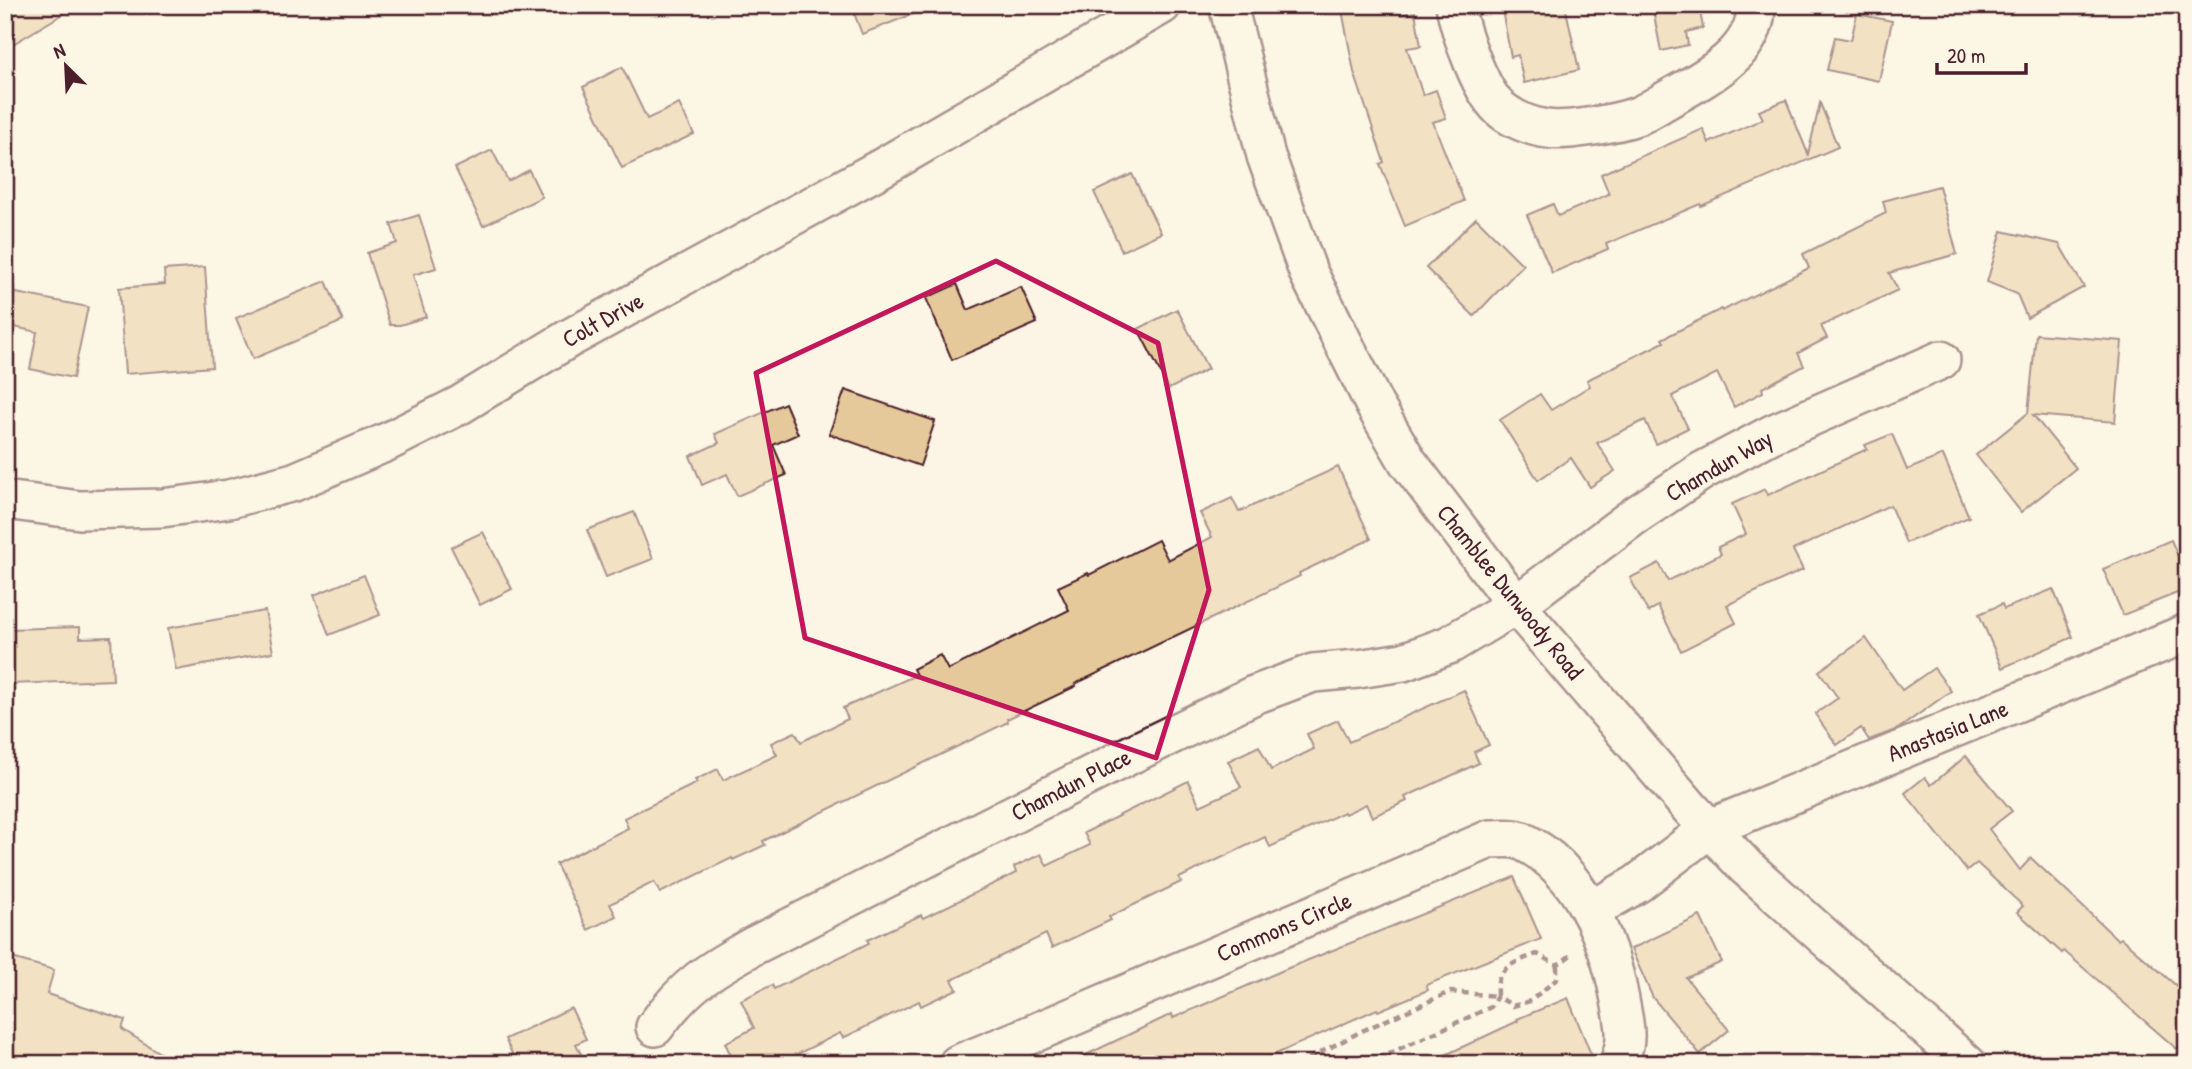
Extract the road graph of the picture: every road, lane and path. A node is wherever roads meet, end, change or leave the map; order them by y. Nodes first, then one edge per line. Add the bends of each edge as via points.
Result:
1 (1162, 5) edge
2 (1228, 5) edge
3 (1455, 5) edge
4 (1758, 29) edge
5 (1941, 360) dead end
6 (5, 500) edge
7 (1516, 605) junction
8 (2187, 633) edge
9 (1710, 828) junction
10 (1590, 911) junction
11 (1571, 955) dead end
12 (1557, 965) junction
13 (1497, 996) junction
14 (655, 1027) dead end
15 (958, 1064) edge
16 (1298, 1064) edge
17 (1366, 1064) edge
18 (1619, 1064) edge
19 (1967, 1064) edge

1 - 6 street, Colt Drive via 883,167 568,339 460,405 294,482 229,499 162,508 80,510
2 - 7 street, Chamblee Dunwoody Road via 1266,156 1308,272 1408,463
3 - 4 street via 1469,57 1500,110 1521,133 1637,116 1704,79 1733,57
5 - 7 street, Chamdun Way via 1772,434 1702,471
7 - 9 street, Chamblee Dunwoody Road
7 - 14 street, Chamdun Place via 1449,645 1403,662 1313,673 1254,695 1142,749 709,970 679,996
8 - 9 street, Anastasia Lane
9 - 10 street via 1637,884
9 - 19 street, Chamblee Dunwoody Road via 1746,867
10 - 15 street, Commons Circle via 1557,867 1538,851 1520,840 1490,839
10 - 18 street, Commons Circle via 1607,946 1620,1000 1625,1037
11 - 12 path
12 - 13 path via 1557,979 1530,1001 1513,1006
12 - 13 path via 1537,954 1508,965 1496,982
13 - 16 path via 1450,992
13 - 17 path via 1492,1007

